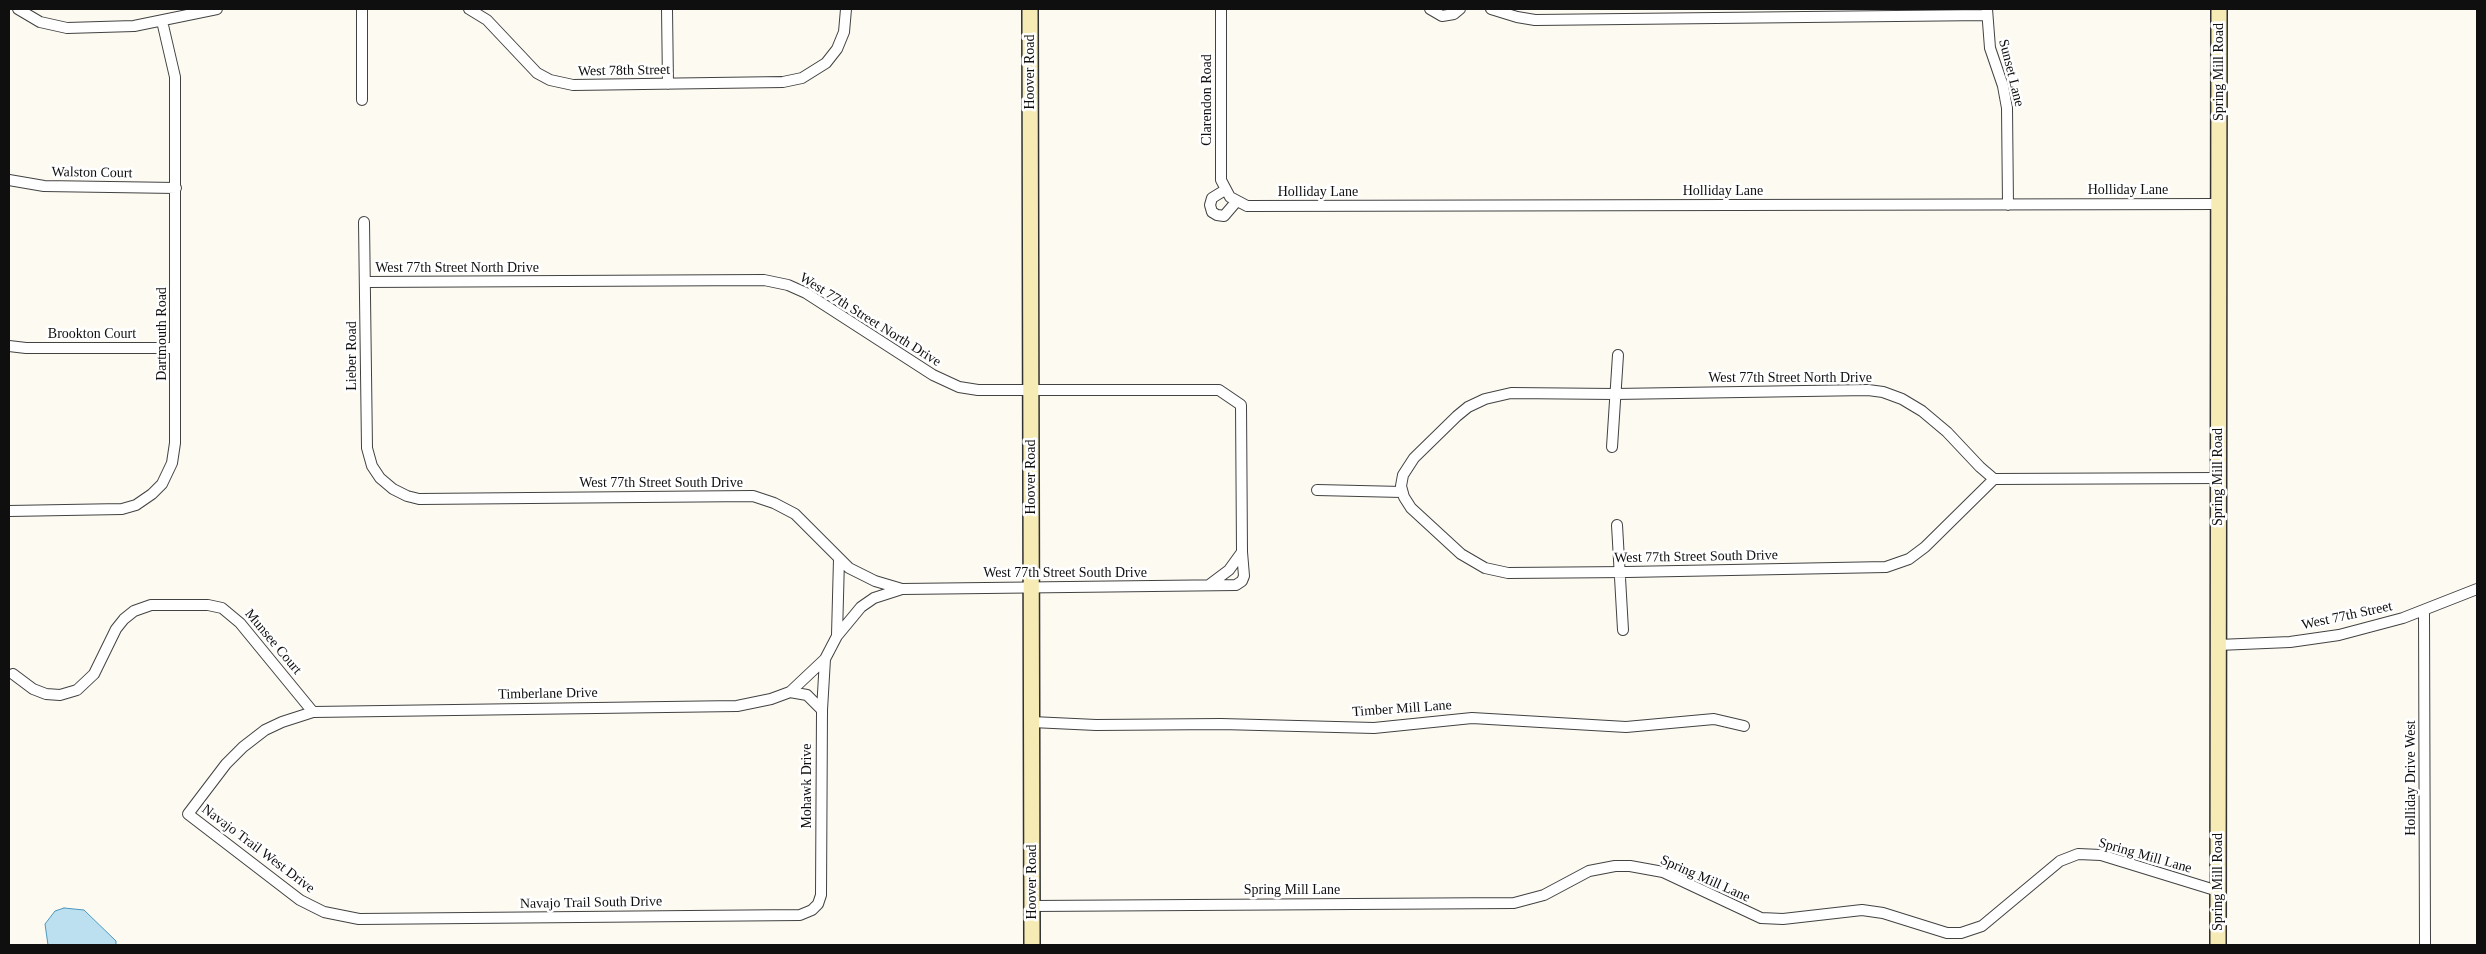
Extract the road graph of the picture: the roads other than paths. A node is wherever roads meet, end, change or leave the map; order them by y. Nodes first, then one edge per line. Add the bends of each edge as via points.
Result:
1 (18, 9) edge
2 (216, 9) edge
3 (362, 9) edge
4 (469, 9) edge
5 (667, 9) edge
6 (846, 9) edge
7 (1030, 9) edge
8 (1221, 9) edge
9 (1430, 9) edge
10 (1460, 9) edge
11 (1491, 9) edge
12 (2219, 9) edge
13 (1987, 12) edge
14 (162, 21) junction
15 (668, 84) junction
16 (362, 100) dead end
17 (9, 180) edge
18 (176, 188) junction
19 (1230, 196) junction
20 (2008, 204) junction
21 (2219, 204) junction
22 (364, 222) dead end
23 (366, 282) junction
24 (9, 346) edge
25 (175, 348) junction
26 (1618, 355) dead end
27 (1031, 389) junction
28 (1615, 394) junction
29 (1612, 447) dead end
30 (1994, 478) junction
31 (2218, 478) junction
32 (386, 485) joint
33 (1402, 489) junction
34 (1317, 490) dead end
35 (9, 511) edge
36 (1618, 525) dead end
37 (1242, 552) junction
38 (839, 559) junction
39 (1620, 572) junction
40 (1031, 586) junction
41 (1208, 586) junction
42 (902, 589) junction
43 (2477, 589) edge
44 (2424, 610) junction
45 (1623, 630) dead end
46 (837, 636) junction
47 (2218, 645) junction
48 (825, 659) junction
49 (13, 674) dead end
50 (790, 692) junction
51 (822, 710) junction
52 (313, 712) junction
53 (1032, 722) junction
54 (1744, 726) dead end
55 (188, 814) joint
56 (2218, 891) junction
57 (1032, 906) junction
58 (812, 910) joint
59 (368, 919) joint
60 (1032, 945) edge
61 (2218, 945) edge
62 (2425, 945) edge

1 - 14 street via 57,28 122,27
2 - 14 street
3 - 16 street
4 - 15 street, West 78th Street via 487,20 533,70 550,80 568,85
5 - 15 street
6 - 15 street, West 78th Street via 844,32 837,49 826,63 808,76 783,82
7 - 27 street, Hoover Road
8 - 19 street, Clarendon Road via 1221,173
9 - 10 street via 1442,16
11 - 13 street via 1535,20
12 - 21 street, Spring Mill Road
13 - 20 street, Sunset Lane via 1988,43 2007,108
14 - 18 street, Dartmouth Road via 175,77
17 - 18 street, Walston Court via 44,186
18 - 25 street, Dartmouth Road
19 - 19 street via 1214,196 1210,205 1212,212 1222,216 1230,211
19 - 20 street, Holliday Lane via 1249,206
20 - 21 street, Holliday Lane
21 - 31 street, Spring Mill Road
22 - 23 street, Lieber Road
23 - 27 street, West 77th Street North Drive via 757,280 779,283 806,293 946,382 978,390
23 - 32 street, Lieber Road via 367,448 372,466
24 - 25 street, Brookton Court
25 - 35 street, Dartmouth Road via 174,453 169,471 159,487 140,502 122,509
26 - 28 street
27 - 37 street, West 77th Street North Drive via 1209,388 1225,392 1241,405
27 - 40 street, Hoover Road
28 - 29 street
28 - 30 street, West 77th Street North Drive via 1883,392 1907,401 1931,418
28 - 33 street, West 77th Street North Drive via 1511,393 1485,399 1468,407 1425,445 1406,470
30 - 31 street
30 - 39 street, West 77th Street South Drive via 1925,547 1909,559 1886,567
31 - 47 street, Spring Mill Road
32 - 38 street, West 77th Street South Drive via 396,492 419,499 753,496 774,502 794,514
33 - 34 street
33 - 39 street, West 77th Street South Drive via 1411,508 1461,554 1485,568 1508,573
36 - 39 street
37 - 41 street via 1229,570
37 - 41 street, West 77th Street South Drive via 1242,581 1236,585
38 - 42 street, West 77th Street South Drive via 861,575
38 - 46 street
39 - 45 street
40 - 41 street, West 77th Street South Drive
40 - 42 street, West 77th Street South Drive
40 - 53 street, Hoover Road
42 - 46 street, Timberlane Drive via 874,598 861,607
43 - 44 street, West 77th Street
44 - 47 street, West 77th Street via 2339,635 2290,642
44 - 62 street, Holliday Drive West
46 - 48 street, Timberlane Drive
47 - 56 street, Spring Mill Road
48 - 50 street, Timberlane Drive
48 - 51 street, Mohawk Drive
49 - 52 street, Munsee Court via 46,694 60,695 77,690 94,674 116,630 134,610 151,605 208,605 222,608 240,623
50 - 51 street via 807,695
50 - 52 street, Timberlane Drive via 771,700 737,706
51 - 58 street, Mohawk Drive via 821,895
52 - 55 street, Timberlane Drive via 265,730 243,747
53 - 54 street, Timber Mill Lane via 1374,728 1472,718 1626,727 1714,719
53 - 57 street, Hoover Road
55 - 59 street, Navajo Trail West Drive via 300,900 337,915
56 - 57 street, Spring Mill Lane via 2101,854 2078,854 2060,861 1982,926 1960,933 1862,910 1768,919 1747,913 1663,872 1630,866 1589,871 1544,895 1514,903
56 - 61 street, Spring Mill Road
57 - 60 street, Hoover Road
58 - 59 street, Navajo Trail South Drive via 800,915

